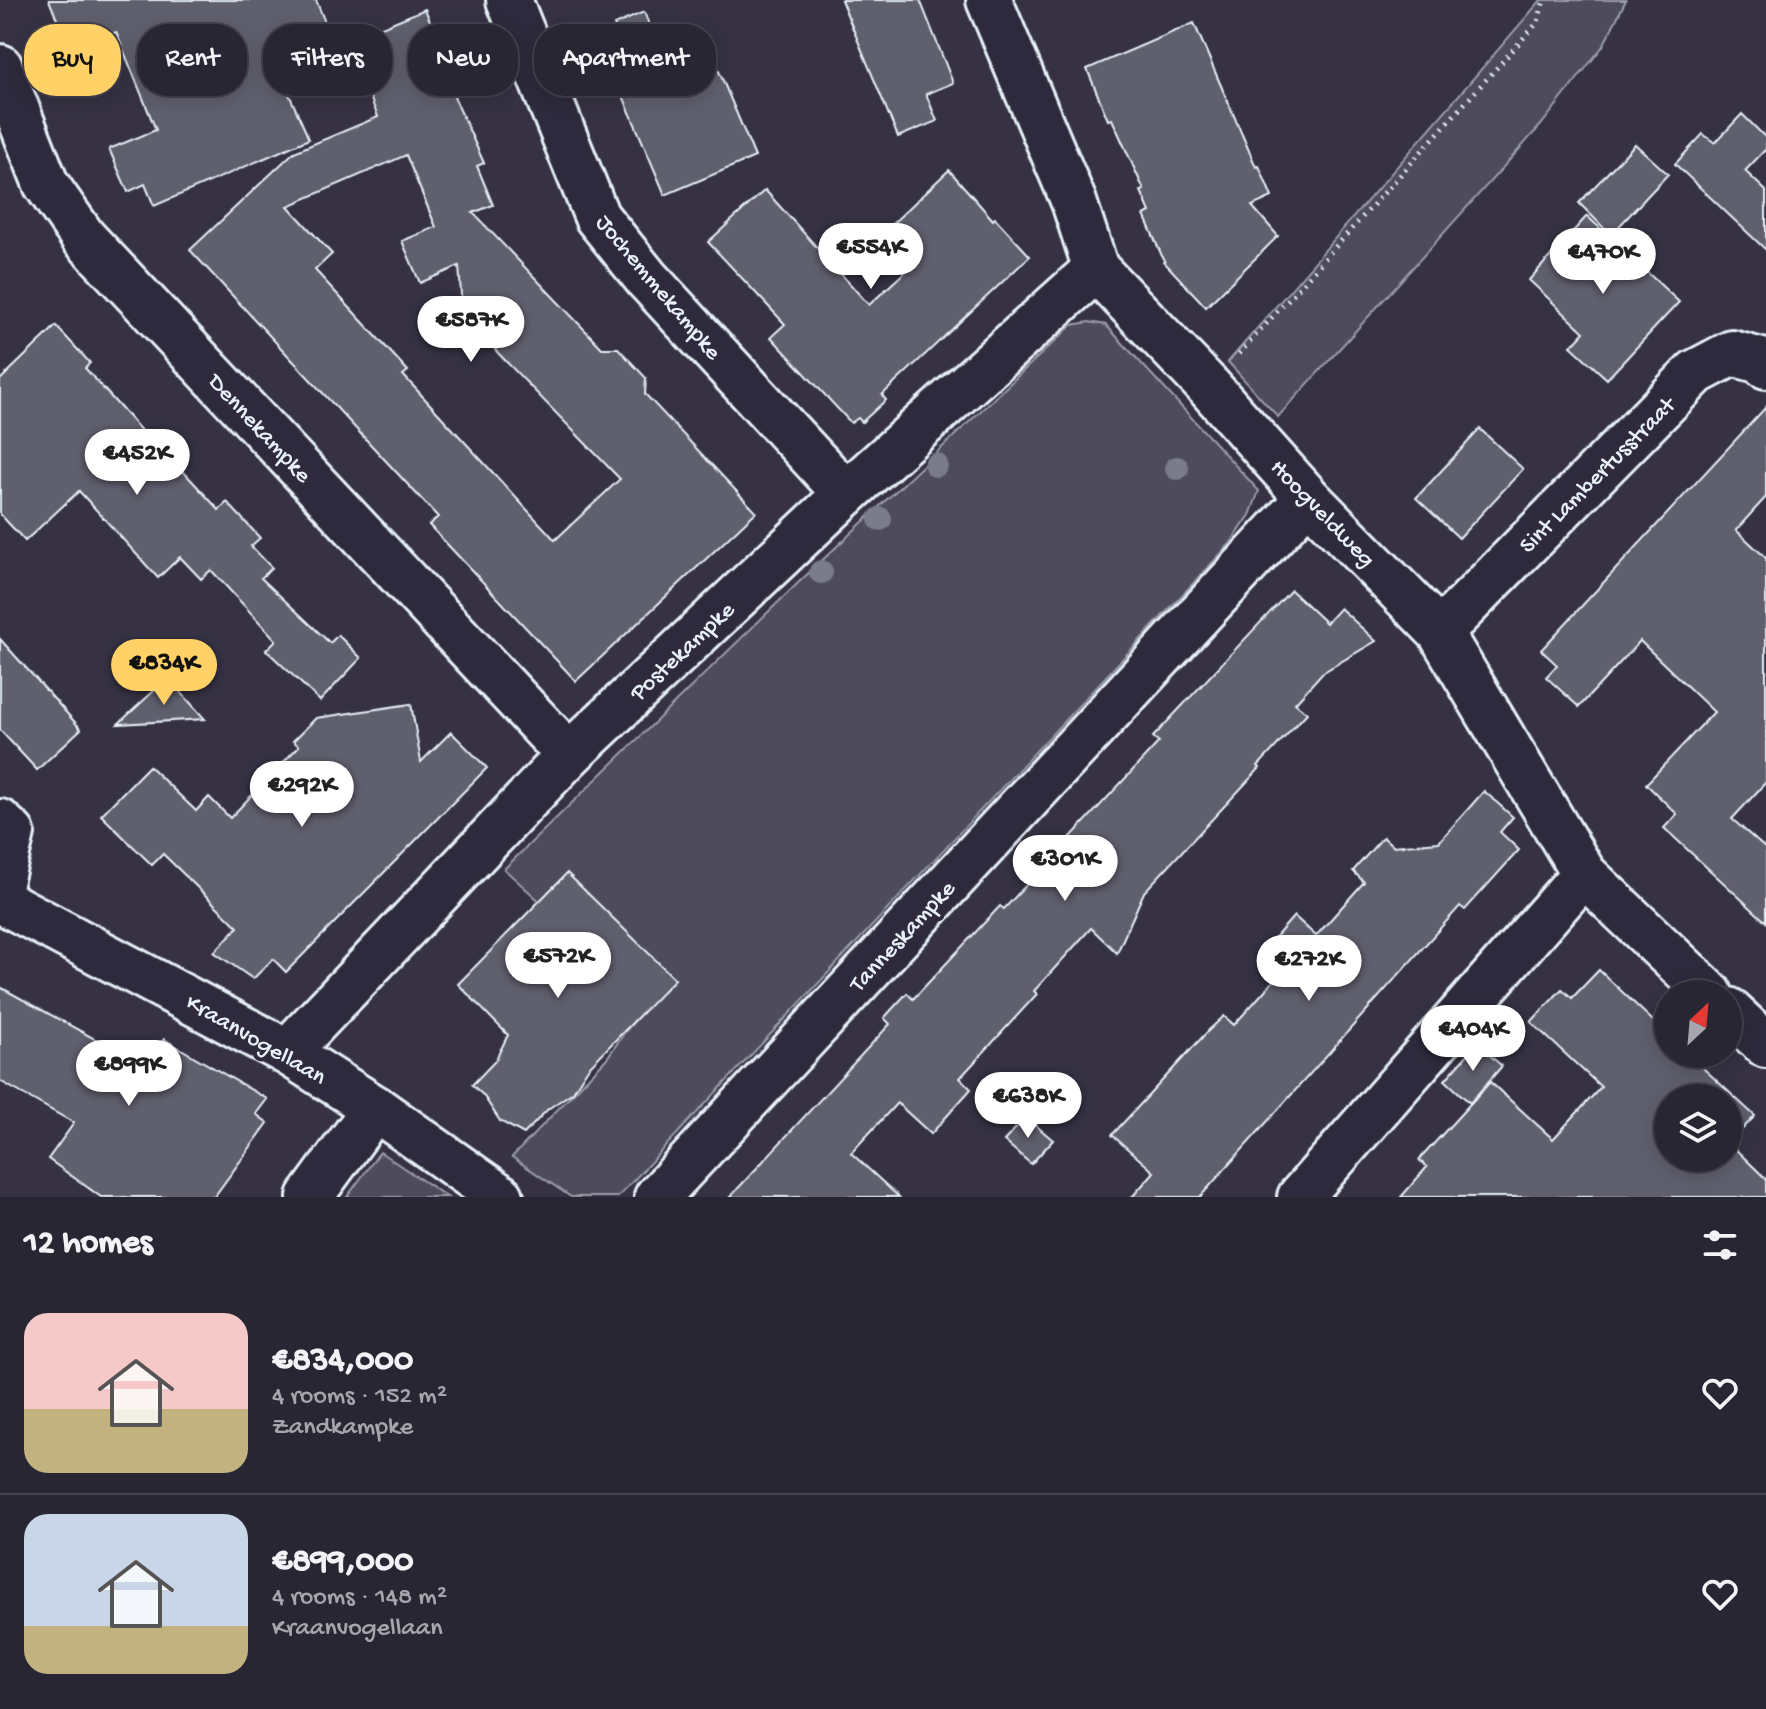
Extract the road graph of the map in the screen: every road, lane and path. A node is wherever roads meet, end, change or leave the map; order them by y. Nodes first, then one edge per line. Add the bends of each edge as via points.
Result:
1 (509, 0) edge
2 (989, 0) edge
3 (1544, 0) edge
4 (0, 67) edge
5 (1096, 269) junction
6 (1766, 366) edge
7 (1209, 387) junction
8 (846, 494) junction
9 (1308, 498) junction
10 (1440, 632) junction
11 (569, 755) junction
12 (0, 822) edge
13 (1584, 874) junction
14 (0, 882) edge
15 (0, 900) edge
16 (1695, 980) edge
17 (1742, 1023) edge
18 (1766, 1045) edge
19 (287, 1052) junction
20 (375, 1108) junction
21 (310, 1197) edge
22 (501, 1197) edge
23 (657, 1197) edge
24 (1300, 1197) edge

1 - 8 street, Jochemmekampke via 597,217 647,279
2 - 5 street, Hoogveldweg via 1074,202
3 - 7 path via 1538,22
4 - 11 street, Dennekampke via 46,184 83,237
5 - 7 street, Hoogveldweg
5 - 8 street, Postekampke
6 - 10 street, Sint Lambertusstraat via 1732,353 1696,372
7 - 9 street, Hoogveldweg
8 - 11 street, Postekampke
9 - 10 street, Hoogveldweg
9 - 23 street, Tanneskampke
10 - 13 street, Hoogveldweg
11 - 19 street, Postekampke
12 - 14 street via 12,833
13 - 16 street, Hoogveldweg
13 - 24 street
15 - 19 street, Kraanvogellaan
17 - 18 street
19 - 20 street, Kraanvogellaan
20 - 21 street
20 - 22 street, Kraanvogellaan

